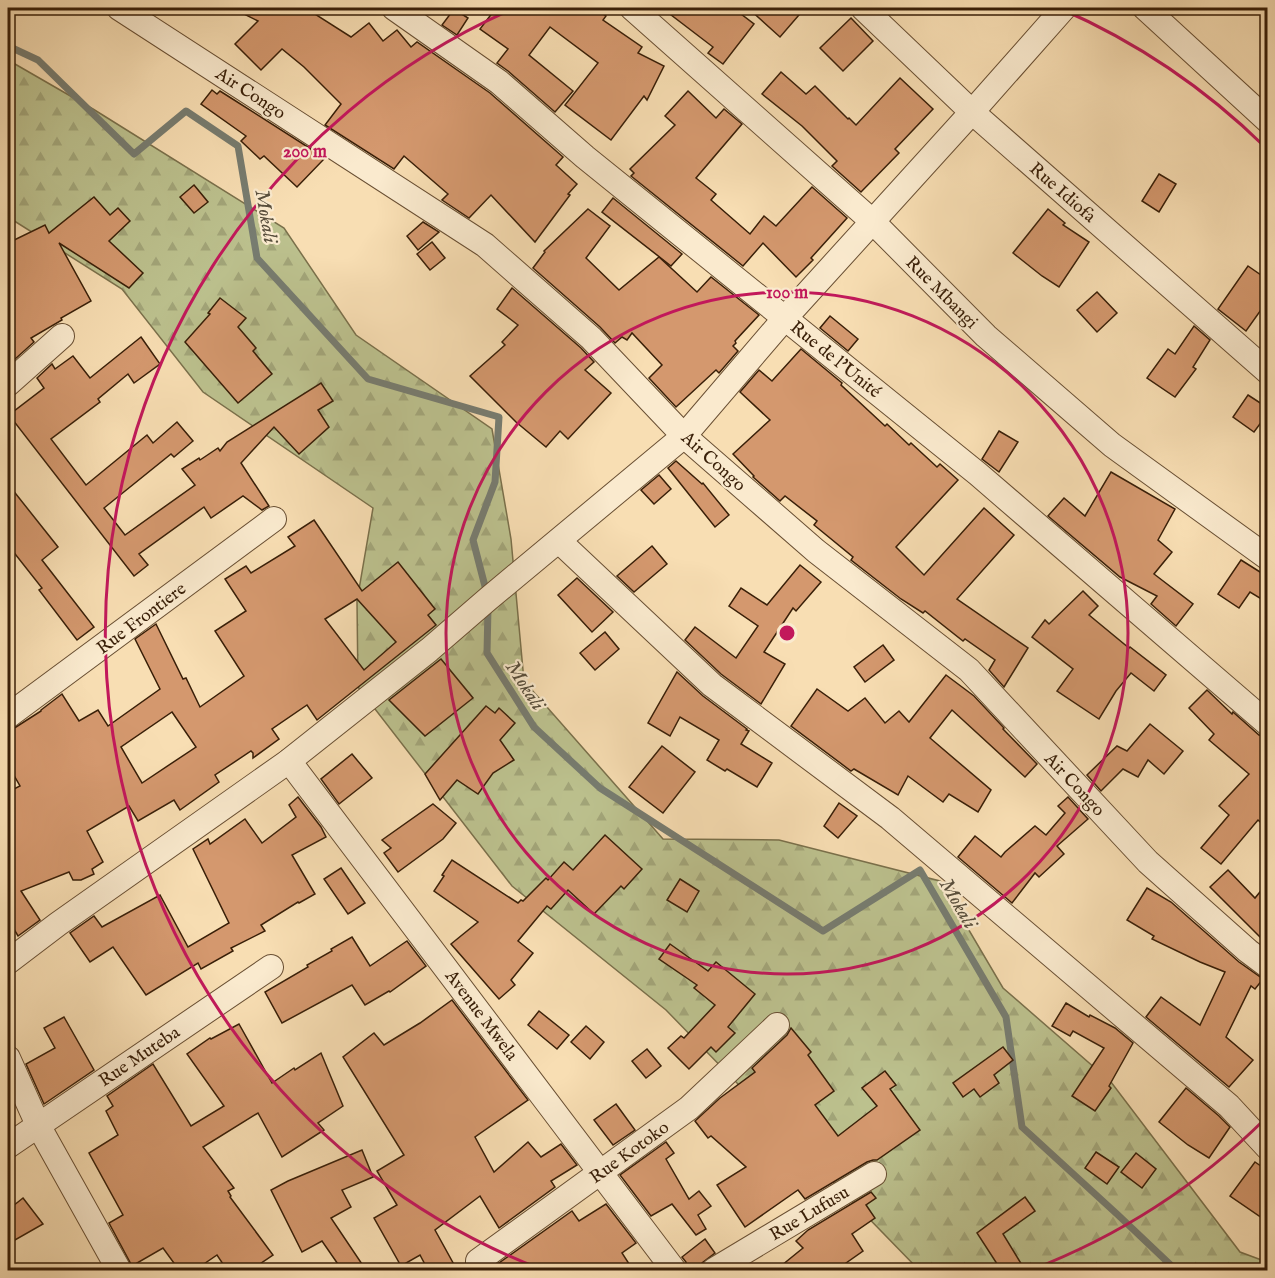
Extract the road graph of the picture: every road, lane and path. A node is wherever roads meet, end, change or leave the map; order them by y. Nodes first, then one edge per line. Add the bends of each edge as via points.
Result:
1 (119, 8) edge
2 (394, 8) edge
3 (632, 8) edge
4 (863, 8) edge
5 (1064, 8) edge
6 (1145, 8) edge
7 (972, 112) junction
8 (1268, 122) edge
9 (872, 221) junction
10 (785, 318) junction
11 (62, 336) dead end
12 (1268, 372) edge
13 (8, 384) edge
14 (684, 436) junction
15 (274, 519) dead end
16 (558, 541) junction
17 (1268, 558) edge
18 (8, 716) edge
19 (1268, 724) edge
20 (289, 761) junction
21 (8, 962) edge
22 (1268, 966) edge
23 (271, 967) dead end
24 (777, 1025) dead end
25 (8, 1058) edge
26 (38, 1125) junction
27 (8, 1146) edge
28 (1268, 1148) edge
29 (600, 1172) junction
30 (874, 1174) dead end
31 (119, 1270) edge
32 (478, 1270) edge
33 (674, 1270) edge
34 (714, 1270) edge

1 - 14 street, Air Congo via 485,245 591,338
2 - 10 street, Rue de l'Unité via 499,82 585,157
3 - 9 street, Rue Mbangi
4 - 7 street, Rue Idiofa
5 - 7 street
6 - 8 street
7 - 9 street
7 - 12 street, Rue Idiofa
9 - 10 street
9 - 17 street, Rue Mbangi via 986,336 1112,445
10 - 14 street
10 - 19 street, Rue de l'Unité via 978,474
11 - 13 street
14 - 16 street
14 - 22 street, Air Congo via 816,551 969,670 1148,862
15 - 18 street, Rue Frontiere
16 - 20 street
16 - 28 street via 712,685 890,818 1229,1106
20 - 21 street
20 - 29 street, Avenue Mwela
23 - 26 street, Rue Muteba
24 - 29 street, Rue Kotoko via 689,1108
25 - 26 street
26 - 27 street, Rue Muteba
26 - 31 street
29 - 32 street, Rue Kotoko via 478,1261
29 - 33 street, Avenue Mwela
30 - 34 street, Rue Lufusu

